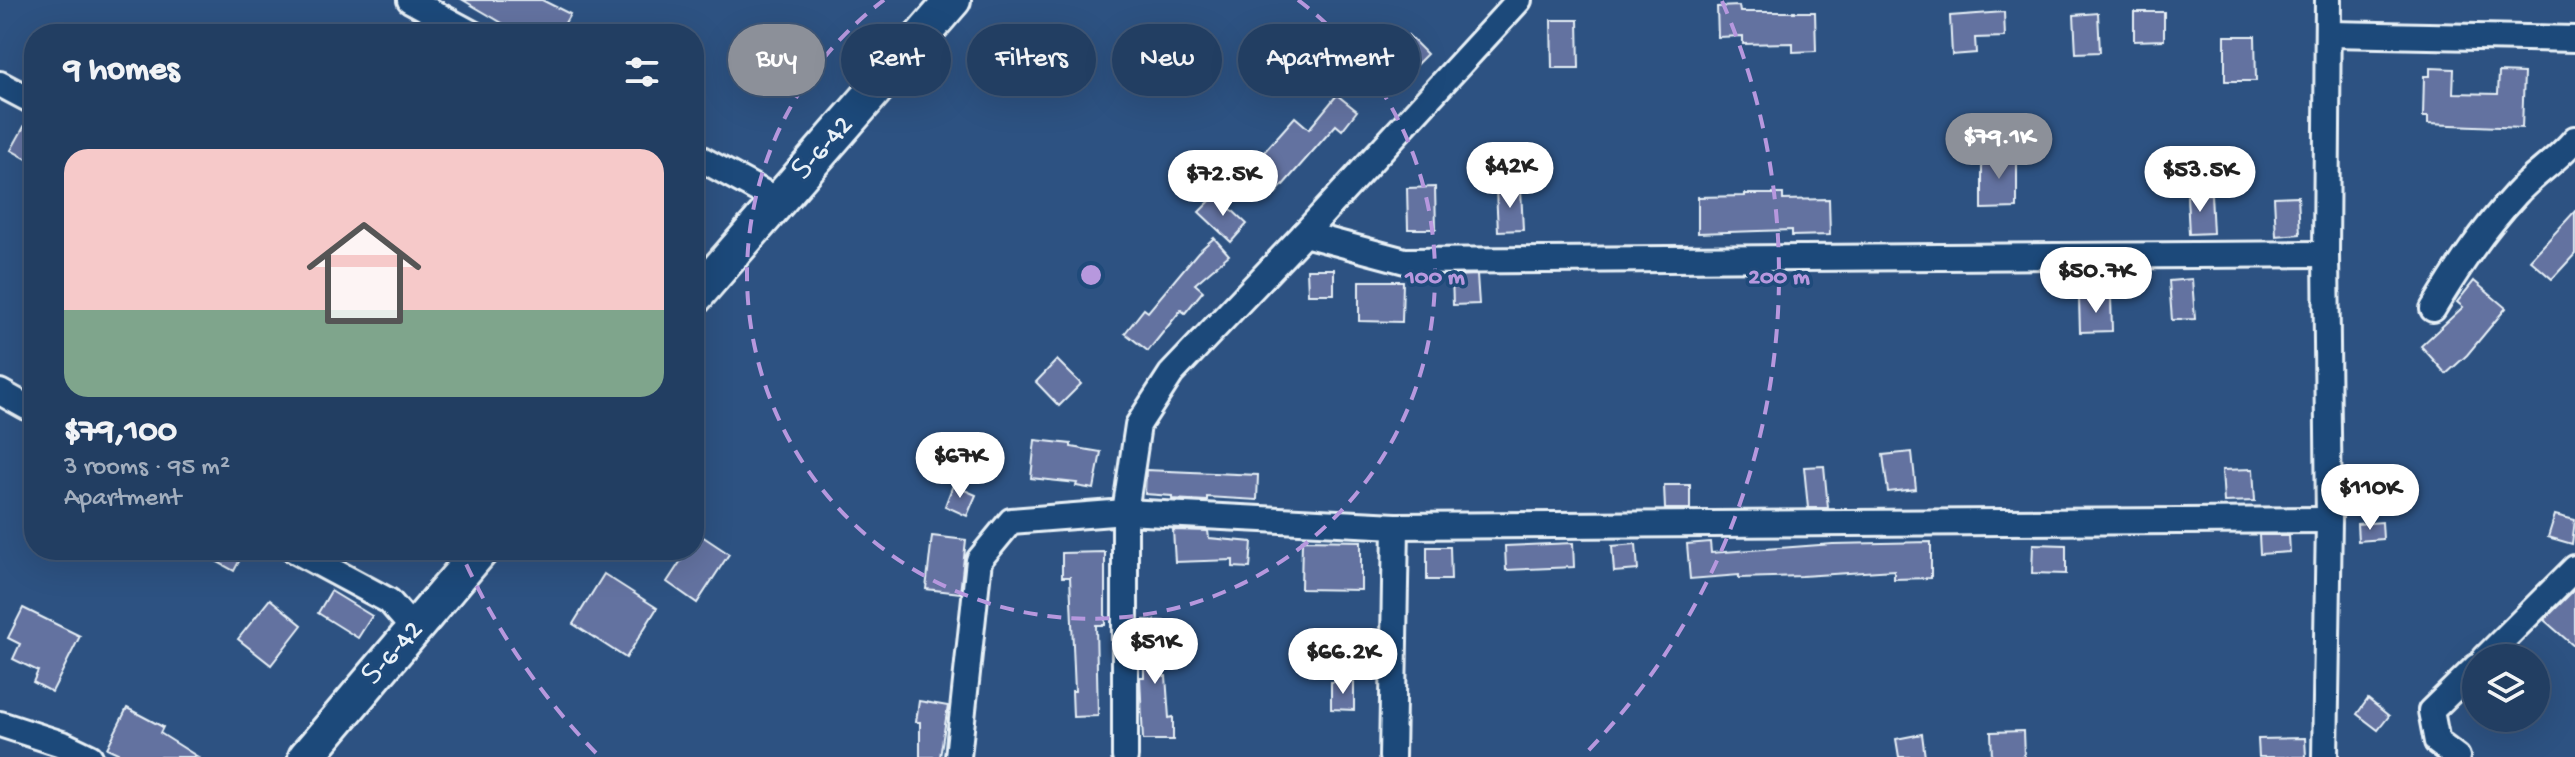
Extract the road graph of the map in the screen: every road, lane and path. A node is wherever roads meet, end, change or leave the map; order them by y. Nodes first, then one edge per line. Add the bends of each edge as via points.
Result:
1 (410, 0) edge
2 (953, 0) edge
3 (1519, 0) edge
4 (2328, 0) edge
5 (454, 24) edge
6 (2330, 34) junction
7 (2575, 39) edge
8 (0, 84) edge
9 (24, 97) edge
10 (2575, 139) edge
11 (704, 160) edge
12 (779, 201) junction
13 (1304, 234) junction
14 (2326, 254) junction
15 (704, 287) edge
16 (2433, 309) dead end
17 (0, 392) edge
18 (24, 405) edge
19 (1125, 512) junction
20 (2329, 520) junction
21 (1396, 526) junction
22 (313, 560) edge
23 (473, 560) edge
24 (2575, 568) edge
25 (415, 631) junction
26 (2499, 644) edge
27 (2462, 681) edge
28 (0, 724) edge
29 (90, 757) edge
30 (306, 757) edge
31 (958, 757) edge
32 (1125, 757) edge
33 (1392, 757) edge
34 (2325, 757) edge
35 (2457, 757) edge

1 - 5 street
2 - 12 main road, Տ-6-42 / Տ-6-42
3 - 13 street
4 - 6 street
6 - 7 street
6 - 14 street
8 - 9 street
10 - 16 street via 2519,190 2471,247
11 - 12 street
12 - 15 main road, Տ-6-42 / Տ-6-42
13 - 14 street via 1405,261
13 - 19 street via 1171,374 1146,412 1138,425
14 - 20 street
17 - 18 street
19 - 21 street
19 - 31 street via 1011,521 979,560
19 - 32 street
20 - 21 street
20 - 34 street
21 - 33 street
22 - 25 street via 389,601
23 - 25 main road, Տ-6-42 / Տ-6-42
24 - 26 street
25 - 30 main road, Տ-6-42 / Տ-6-42
27 - 35 street via 2431,711 2437,742
28 - 29 street

